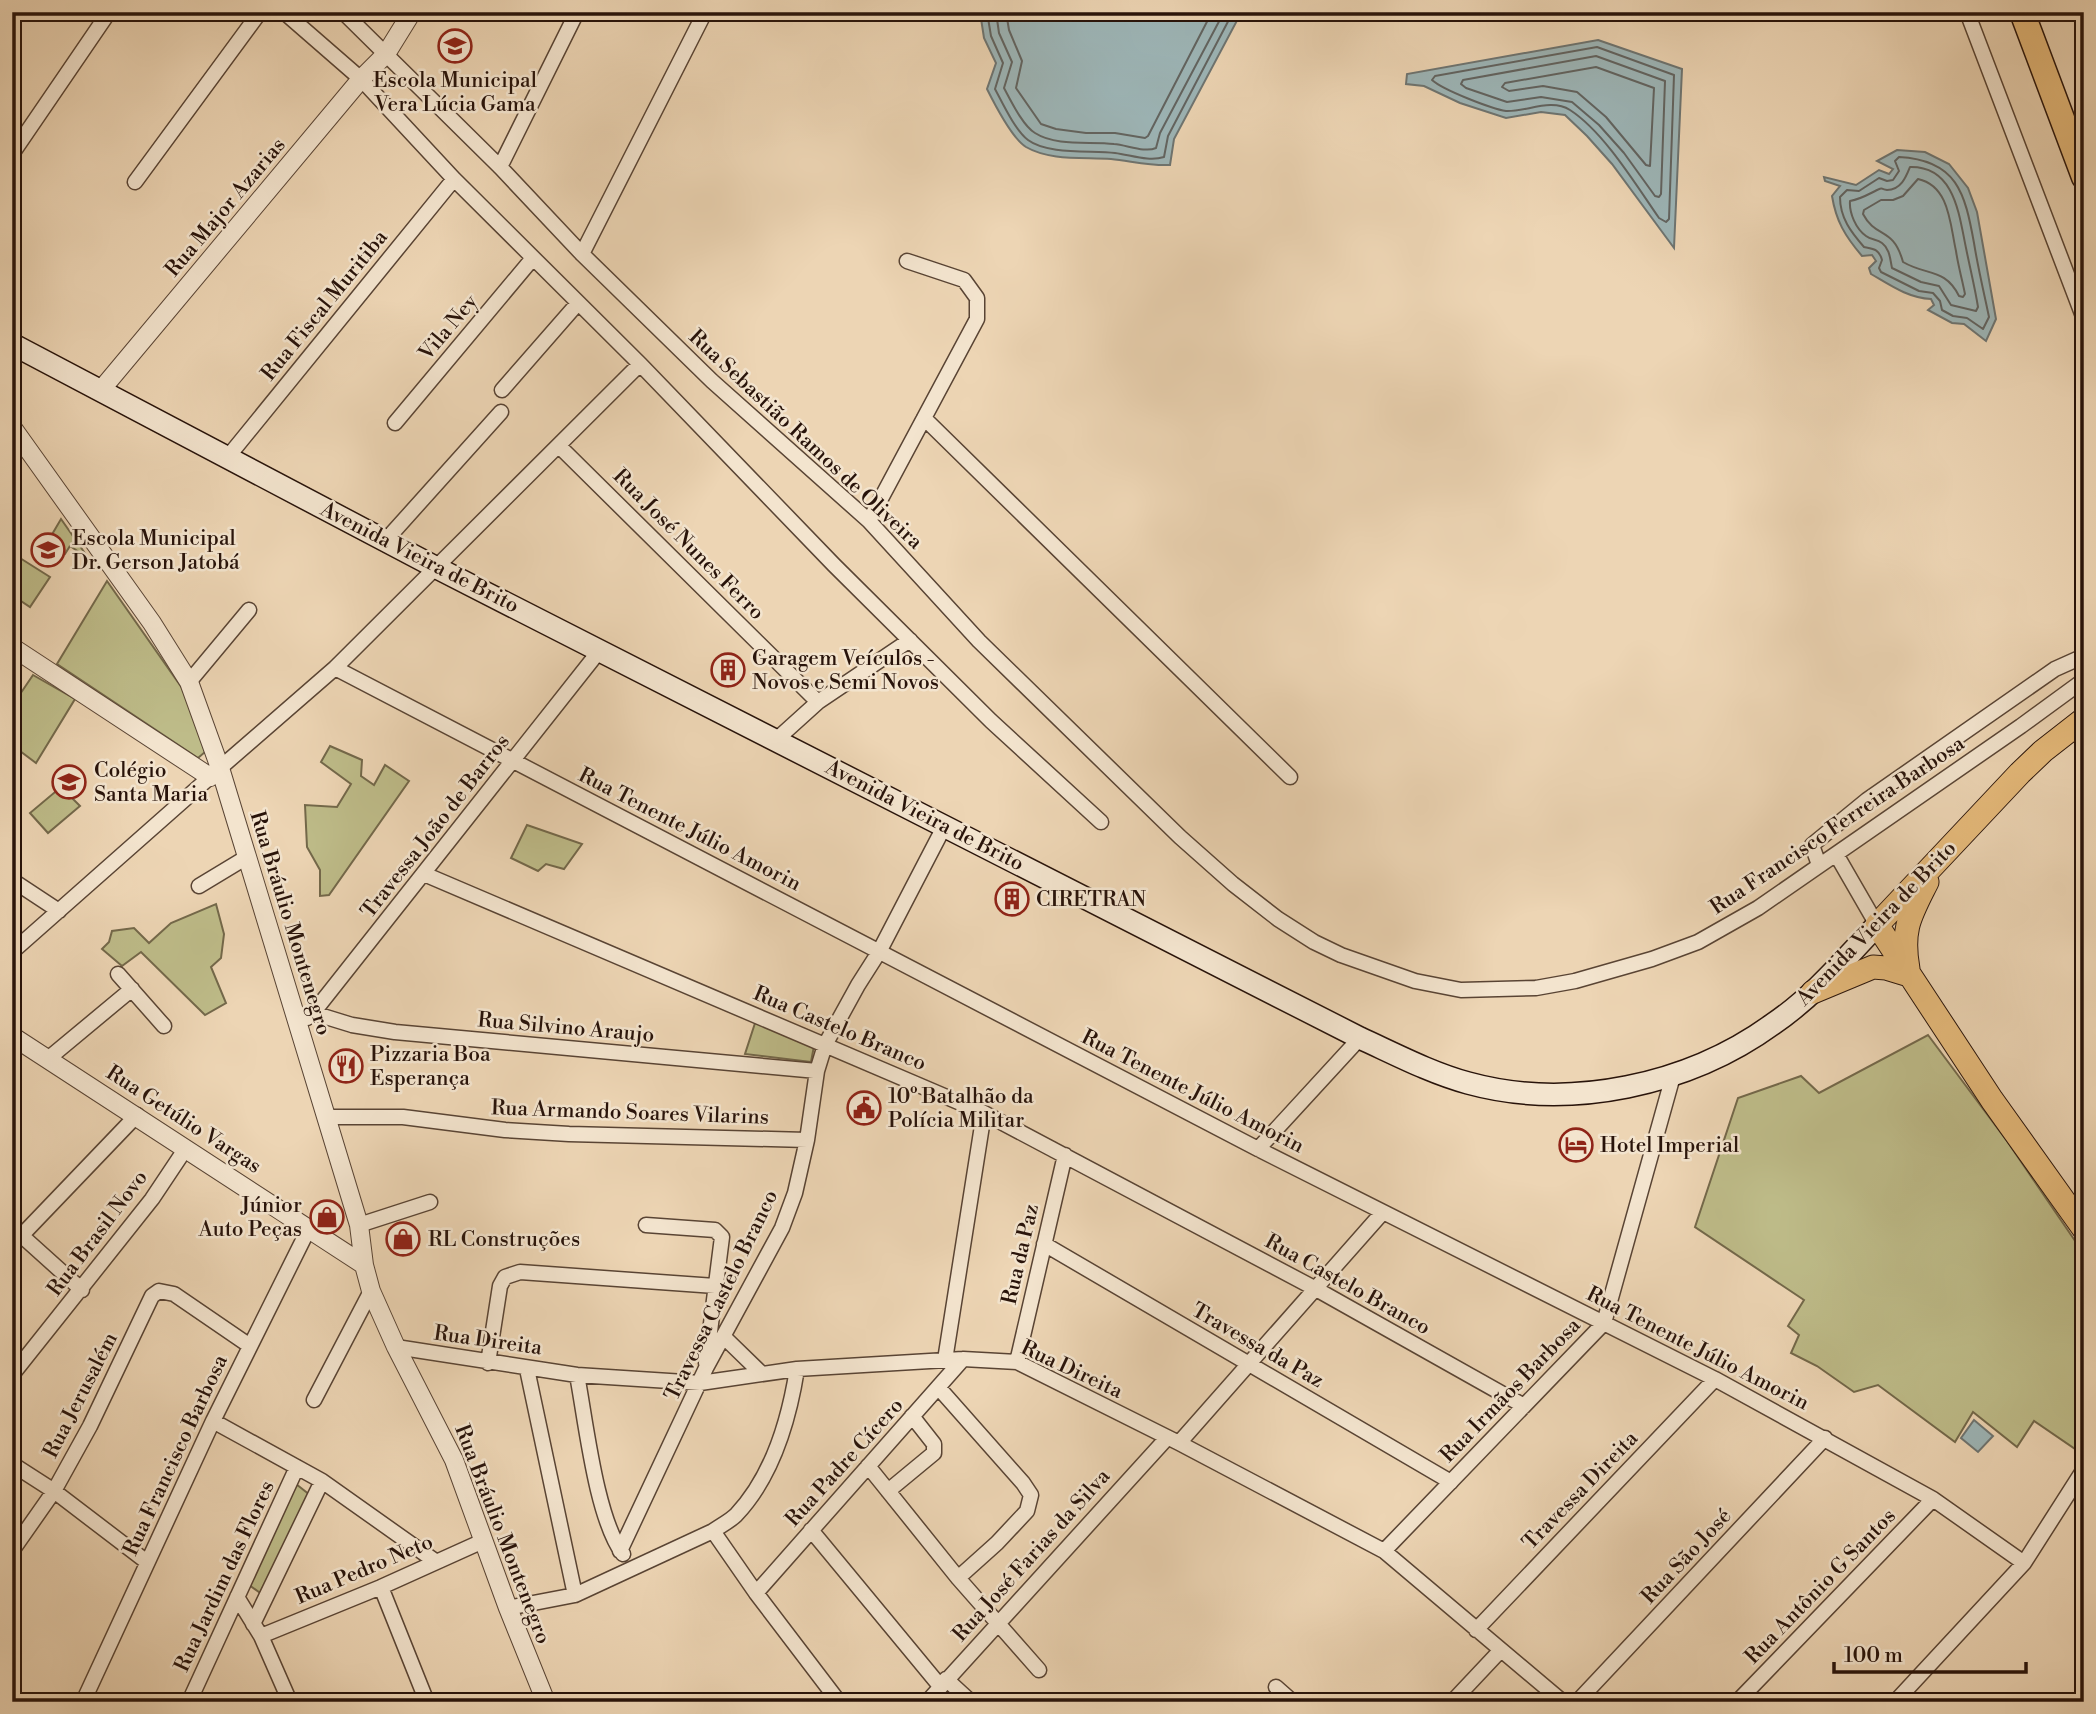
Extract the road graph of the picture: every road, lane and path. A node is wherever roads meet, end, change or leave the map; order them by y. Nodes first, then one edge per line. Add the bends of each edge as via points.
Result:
1 (108, 12) edge
2 (260, 12) edge
3 (284, 12) edge
4 (343, 12) edge
5 (412, 12) edge
6 (577, 12) edge
7 (705, 12) edge
8 (1967, 12) edge
9 (2022, 12) edge
10 (386, 54) junction
11 (361, 79) junction
12 (12, 155) edge
13 (500, 167) junction
14 (2084, 177) edge
15 (454, 179) junction
16 (135, 183) dead end
17 (582, 254) junction
18 (533, 258) junction
19 (907, 261) dead end
20 (578, 303) junction
21 (2084, 319) edge
22 (12, 344) edge
23 (640, 364) junction
24 (101, 390) junction
25 (502, 390) dead end
26 (501, 412) dead end
27 (923, 418) junction
28 (395, 423) dead end
29 (12, 427) edge
30 (559, 446) junction
31 (227, 458) junction
32 (869, 521) junction
33 (386, 540) junction
34 (437, 568) junction
35 (249, 610) dead end
36 (910, 640) junction
37 (12, 647) edge
38 (600, 650) junction
39 (2084, 656) edge
40 (335, 668) junction
41 (2084, 680) edge
42 (189, 682) junction
43 (818, 702) junction
44 (2084, 719) edge
45 (776, 740) junction
46 (513, 762) junction
47 (215, 773) junction
48 (1290, 777) dead end
49 (1101, 821) dead end
50 (945, 825) junction
51 (1836, 854) junction
52 (247, 857) junction
53 (1938, 859) junction
54 (1819, 865) junction
55 (424, 874) junction
56 (12, 880) edge
57 (199, 886) dead end
58 (59, 911) junction
59 (1278, 919) joint
60 (1877, 925) junction
61 (878, 952) junction
62 (12, 953) edge
63 (118, 974) dead end
64 (1909, 975) junction
65 (132, 989) junction
66 (1813, 992) junction
67 (313, 1013) junction
68 (297, 1024) junction
69 (164, 1026) dead end
70 (12, 1036) edge
71 (1360, 1038) junction
72 (825, 1045) junction
73 (49, 1058) junction
74 (817, 1070) junction
75 (1673, 1076) junction
76 (984, 1113) junction
77 (137, 1115) junction
78 (326, 1116) junction
79 (807, 1140) junction
80 (186, 1148) junction
81 (1258, 1149) junction
82 (1065, 1156) junction
83 (429, 1202) dead end
84 (1383, 1212) junction
85 (359, 1225) junction
86 (646, 1225) dead end
87 (309, 1228) junction
88 (2084, 1229) edge
89 (17, 1231) edge
90 (1044, 1244) junction
91 (364, 1265) junction
92 (715, 1286) junction
93 (1316, 1289) junction
94 (82, 1290) junction
95 (371, 1291) junction
96 (1604, 1323) junction
97 (724, 1337) junction
98 (250, 1346) junction
99 (396, 1348) junction
100 (963, 1359) junction
101 (945, 1360) junction
102 (1017, 1362) junction
103 (488, 1363) junction
104 (1248, 1364) junction
105 (706, 1368) junction
106 (527, 1369) junction
107 (797, 1369) junction
108 (13, 1372) edge
109 (761, 1373) junction
110 (578, 1375) junction
111 (1715, 1379) junction
112 (700, 1383) junction
113 (938, 1387) junction
114 (314, 1400) dead end
115 (1524, 1406) junction
116 (912, 1416) junction
117 (213, 1421) junction
118 (1825, 1438) junction
119 (1173, 1440) junction
120 (12, 1464) edge
121 (868, 1466) junction
122 (297, 1467) junction
123 (2084, 1469) edge
124 (322, 1481) junction
125 (1451, 1482) junction
126 (54, 1491) junction
127 (888, 1491) junction
128 (1933, 1499) junction
129 (811, 1530) junction
130 (713, 1531) junction
131 (483, 1541) junction
132 (12, 1550) edge
133 (620, 1551) junction
134 (1384, 1551) junction
135 (435, 1561) junction
136 (147, 1562) junction
137 (2024, 1563) junction
138 (633, 1566) junction
139 (958, 1578) junction
140 (381, 1587) junction
141 (756, 1593) junction
142 (575, 1595) junction
143 (237, 1597) junction
144 (508, 1608) junction
145 (998, 1623) junction
146 (257, 1630) junction
147 (1476, 1630) junction
148 (1500, 1651) junction
149 (1039, 1670) dead end
150 (943, 1683) junction
151 (1276, 1687) dead end
152 (83, 1702) edge
153 (189, 1702) edge
154 (290, 1702) edge
155 (427, 1702) edge
156 (545, 1702) edge
157 (839, 1702) edge
158 (927, 1702) edge
159 (971, 1702) edge
160 (1293, 1702) edge
161 (1452, 1702) edge
162 (1563, 1702) edge
163 (1577, 1702) edge
164 (1737, 1702) edge
165 (1895, 1702) edge

1 - 12 street
2 - 16 street
3 - 11 street
4 - 10 street, Rua Sebastião Ramos de Oliveira
5 - 10 street, Rua Major Azarias
6 - 13 street
7 - 17 street
8 - 21 street
9 - 14 highway
10 - 11 street, Rua Major Azarias
10 - 13 street, Rua Sebastião Ramos de Oliveira
11 - 15 street
11 - 24 street, Rua Major Azarias
13 - 17 street, Rua Sebastião Ramos de Oliveira
15 - 18 street
15 - 31 street, Rua Fiscal Muritiba
17 - 32 street, Rua Sebastião Ramos de Oliveira via 712,381
18 - 20 street
18 - 28 street, Vila Ney
19 - 27 street via 964,280 977,298 976,319
20 - 23 street
20 - 25 street
22 - 24 main road, Avenida Vieira de Brito
23 - 30 street
23 - 36 street
24 - 31 main road, Avenida Vieira de Brito
26 - 33 street
27 - 32 street
27 - 48 street
29 - 42 street, Rua Bráulio Montenegro
30 - 34 street
30 - 43 street, Rua José Nunes Ferro
31 - 33 main road, Avenida Vieira de Brito
32 - 59 street, Rua Sebastião Ramos de Oliveira via 979,640 1171,828
33 - 34 main road, Avenida Vieira de Brito
34 - 38 main road, Avenida Vieira de Brito
34 - 40 street
35 - 42 street
36 - 43 street
36 - 49 street
37 - 47 street
38 - 45 main road, Avenida Vieira de Brito
38 - 46 street, Travessa João de Barros
39 - 54 street via 2055,669 1867,800 1812,845
40 - 46 street, Rua Tenente Júlio Amorin
40 - 47 street
41 - 51 street, Rua Francisco Ferreira Barbosa
42 - 47 street, Rua Bráulio Montenegro
43 - 45 street
44 - 53 main road, Avenida Vieira de Brito via 2020,773
45 - 50 main road, Avenida Vieira de Brito
46 - 55 street, Travessa João de Barros
46 - 61 street, Rua Tenente Júlio Amorin
47 - 52 street, Rua Bráulio Montenegro
47 - 58 street
50 - 61 street, Travessa Castelo Branco
50 - 71 main road, Avenida Vieira de Brito
51 - 54 street, Rua Francisco Ferreira Barbosa
51 - 60 street
52 - 57 street
52 - 68 street, Rua Bráulio Montenegro
53 - 60 main road, Avenida Vieira de Brito
53 - 64 main road via 1908,922
54 - 59 street, Rua Francisco Ferreira Barbosa via 1758,908 1698,942 1575,981 1536,988 1461,990 1415,981 1341,955
55 - 67 street, Travessa João de Barros
55 - 72 street, Rua Castelo Branco
56 - 58 street
58 - 62 street
60 - 64 main road
60 - 66 main road, Avenida Vieira de Brito
61 - 72 street, Travessa Castelo Branco
61 - 81 street, Rua Tenente Júlio Amorin
63 - 65 street
64 - 66 main road via 1873,967
64 - 88 main road
65 - 69 street
65 - 73 street
66 - 75 main road, Avenida Vieira de Brito via 1772,1026
67 - 68 street, Travessa João de Barros
67 - 74 street, Rua Silvino Araujo via 352,1026 395,1032
68 - 78 street, Rua Bráulio Montenegro
70 - 73 street, Rua Getúlio Vargas
71 - 75 main road, Avenida Vieira de Brito via 1447,1077 1516,1092 1601,1091
71 - 81 street
72 - 74 street, Travessa Castelo Branco
72 - 76 street, Rua Castelo Branco
73 - 77 street, Rua Getúlio Vargas
74 - 79 street, Travessa Castelo Branco
75 - 96 street, Rua Irmãos Barbosa
76 - 82 street, Rua Castelo Branco
76 - 101 street
77 - 80 street, Rua Getúlio Vargas
77 - 89 street
78 - 79 street, Rua Armando Soares Vilarins via 403,1117 569,1134
78 - 85 street, Rua Bráulio Montenegro
79 - 97 street, Travessa Castelo Branco via 782,1228
80 - 87 street, Rua Getúlio Vargas
80 - 94 street, Rua Brasil Novo
81 - 84 street, Rua Tenente Júlio Amorin
82 - 90 street, Rua da Paz
82 - 93 street, Rua Castelo Branco
83 - 85 street
84 - 93 street, Rua José Farias da Silva
84 - 96 street, Rua Tenente Júlio Amorin
85 - 91 street, Rua Bráulio Montenegro
86 - 92 street via 718,1232 722,1237
87 - 91 street, Rua Getúlio Vargas
87 - 98 street, Rua Francisco Barbosa
89 - 94 street
90 - 102 street, Rua da Paz
90 - 104 street, Travessa da Paz
91 - 95 street, Rua Bráulio Montenegro
92 - 103 street via 520,1272 505,1277
92 - 105 street
93 - 104 street, Rua José Farias da Silva
93 - 115 street, Rua Castelo Branco
94 - 108 street, Rua Brasil Novo
95 - 99 street, Rua Bráulio Montenegro
95 - 114 street
96 - 111 street, Rua Tenente Júlio Amorin
96 - 115 street, Rua Irmãos Barbosa
97 - 105 street, Travessa Castelo Branco
97 - 109 street
98 - 117 street, Rua Francisco Barbosa
98 - 126 street, Rua Jerusalém via 174,1294 152,1296
99 - 103 street, Rua Direita
99 - 131 street, Rua Bráulio Montenegro via 454,1460
100 - 101 street, Rua Direita
100 - 102 street, Rua Direita
100 - 113 street, Rua Padre Cícero
101 - 107 street, Rua Direita
102 - 119 street, Rua Direita
103 - 106 street, Rua Direita
104 - 119 street, Rua José Farias da Silva
104 - 125 street, Travessa da Paz
105 - 112 street, Travessa Castelo Branco
106 - 110 street, Rua Direita
106 - 142 street
107 - 109 street, Rua Direita
107 - 130 street via 785,1430 755,1491 734,1517
109 - 112 street, Rua Direita
110 - 112 street, Rua Direita
110 - 133 street via 597,1485
111 - 118 street, Rua Tenente Júlio Amorin
111 - 147 street, Travessa Direita
112 - 133 street, Travessa Castelo Branco
113 - 116 street, Rua Padre Cícero
113 - 139 street via 1031,1495 1027,1511
115 - 125 street, Rua Irmãos Barbosa
116 - 121 street, Rua Padre Cícero
116 - 127 street via 934,1444 934,1453
117 - 122 street
117 - 136 street, Rua Francisco Barbosa
118 - 128 street, Rua Tenente Júlio Amorin
118 - 163 street, Rua São José
119 - 134 street, Rua Direita
119 - 145 street, Rua José Farias da Silva
120 - 126 street
121 - 127 street
121 - 129 street, Rua Padre Cícero
122 - 124 street
122 - 143 street, Rua Jardim das Flores
123 - 137 street
124 - 135 street
124 - 146 street
125 - 134 street, Rua Irmãos Barbosa
126 - 132 street, Rua Jerusalém
126 - 136 street
127 - 139 street
128 - 137 street, Rua Tenente Júlio Amorin
128 - 164 street, Rua Antônio G Santos
129 - 141 street, Rua Padre Cícero
129 - 150 street
130 - 138 street
130 - 141 street
131 - 135 street, Rua Pedro Neto
131 - 144 street, Rua Bráulio Montenegro
133 - 138 street
134 - 147 street, Rua Direita
135 - 140 street, Rua Pedro Neto
136 - 152 street, Rua Francisco Barbosa
137 - 165 street
138 - 142 street
139 - 145 street
140 - 146 street, Rua Pedro Neto
140 - 155 street
141 - 157 street
142 - 144 street
143 - 146 street
143 - 153 street, Rua Jardim das Flores
144 - 156 street, Rua Bráulio Montenegro
145 - 149 street
145 - 150 street, Rua José Farias da Silva
146 - 154 street
147 - 148 street, Rua Direita
148 - 161 street
148 - 162 street, Rua Direita
150 - 158 street, Rua José Farias da Silva
150 - 159 street
151 - 160 street

